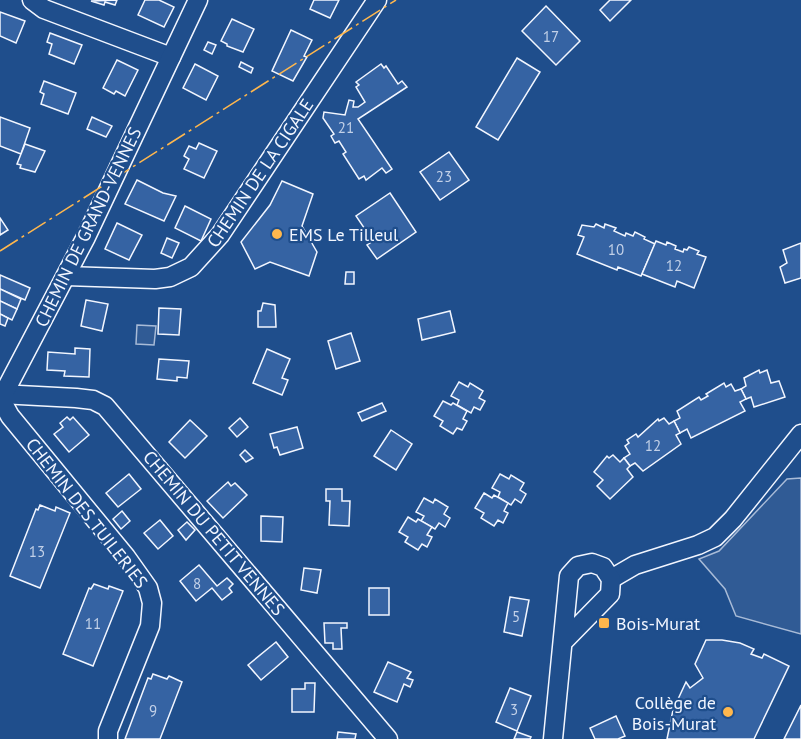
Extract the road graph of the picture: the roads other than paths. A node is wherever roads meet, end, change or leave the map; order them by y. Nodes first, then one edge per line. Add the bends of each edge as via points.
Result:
1 (32, 0) edge
2 (198, 0) edge
3 (377, 0) edge
4 (171, 57) junction
5 (66, 276) junction
6 (2, 394) edge
7 (801, 434) edge
8 (611, 579) junction
9 (563, 642) junction
10 (108, 739) edge
11 (388, 739) edge
12 (553, 739) edge

1 - 4 street via 44,9
2 - 4 street, CHEMIN DE GRAND-VENNES
3 - 5 street, CHEMIN DE LA CIGALE via 220,236 191,267 170,278
4 - 5 street, CHEMIN DE GRAND-VENNES
5 - 6 street, CHEMIN DE GRAND-VENNES
6 - 10 street, CHEMIN DES TUILERIES via 10,416 148,588 152,603 150,626
6 - 11 street, CHEMIN DU PETIT VENNES via 76,398 105,406
7 - 8 street via 734,519 715,537 635,565
8 - 9 street via 610,594
8 - 9 street via 603,567 592,563 578,566 569,576
9 - 12 street

